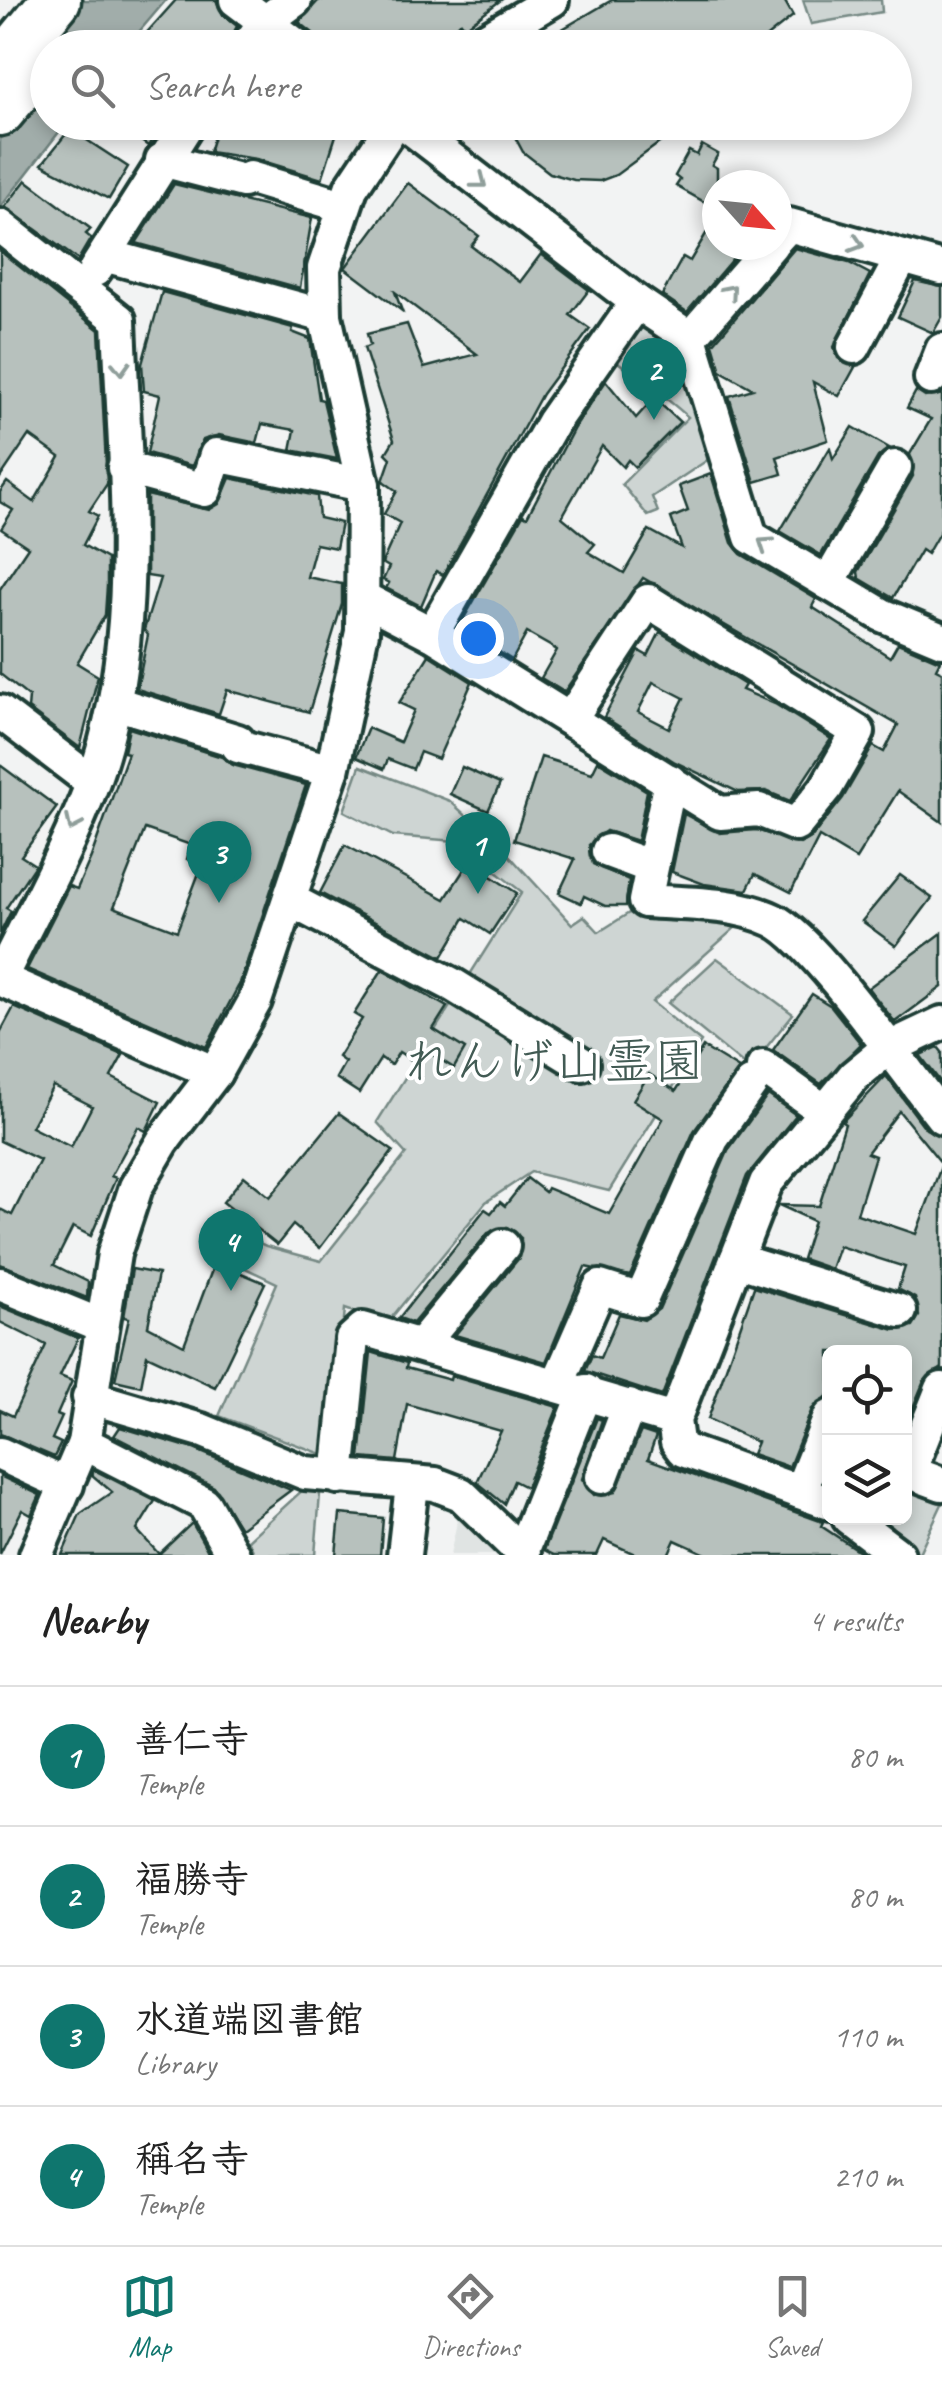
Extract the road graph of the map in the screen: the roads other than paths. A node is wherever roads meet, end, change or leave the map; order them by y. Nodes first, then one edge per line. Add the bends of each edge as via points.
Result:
1 (56, 0) edge
2 (92, 0) edge
3 (236, 0) edge
4 (295, 0) edge
5 (552, 0) edge
6 (31, 30) edge
7 (67, 30) edge
8 (252, 30) edge
9 (261, 30) edge
10 (501, 30) edge
11 (30, 32) edge
12 (0, 68) edge
13 (30, 74) edge
14 (0, 111) edge
15 (177, 140) edge
16 (381, 140) edge
17 (426, 140) edge
18 (162, 160) junction
19 (344, 206) junction
20 (792, 225) edge
21 (1, 228) edge
22 (108, 256) junction
23 (902, 258) junction
24 (758, 260) edge
25 (942, 268) edge
26 (80, 289) junction
27 (636, 302) junction
28 (325, 316) junction
29 (690, 338) junction
30 (854, 347) dead end
31 (896, 467) dead end
32 (124, 468) junction
33 (363, 485) junction
34 (828, 583) junction
35 (362, 598) junction
36 (432, 634) junction
37 (942, 640) edge
38 (114, 703) junction
39 (0, 712) edge
40 (571, 718) junction
41 (332, 771) junction
42 (670, 781) junction
43 (92, 782) junction
44 (608, 851) dead end
45 (651, 868) junction
46 (292, 901) junction
47 (9, 935) edge
48 (0, 979) edge
49 (939, 1030) edge
50 (888, 1049) junction
51 (582, 1064) dead end
52 (215, 1072) junction
53 (824, 1111) junction
54 (942, 1117) edge
55 (504, 1246) dead end
56 (736, 1260) junction
57 (0, 1284) edge
58 (900, 1311) dead end
59 (100, 1326) junction
60 (422, 1345) junction
61 (572, 1387) junction
62 (942, 1389) edge
63 (90, 1397) junction
64 (629, 1406) junction
65 (674, 1420) junction
66 (84, 1444) junction
67 (0, 1454) edge
68 (912, 1459) edge
69 (912, 1473) edge
70 (338, 1477) junction
71 (602, 1477) dead end
72 (942, 1484) edge
73 (67, 1485) junction
74 (412, 1485) junction
75 (822, 1504) edge
76 (857, 1525) edge
77 (523, 1554) edge
78 (36, 1555) edge
79 (232, 1555) edge
80 (404, 1555) edge
81 (898, 1555) edge

1 - 6 highway
2 - 7 highway
3 - 8 street
4 - 9 street
5 - 10 street
11 - 12 highway
13 - 14 highway
15 - 18 street
16 - 19 street
17 -> 27 street
18 - 19 street
18 - 22 street
19 - 28 street via 324,268
20 -> 23 street
21 - 26 street
22 - 26 street
22 - 28 street
23 - 25 street
23 - 30 street
29 -> 24 street
26 -> 32 street via 119,320
27 - 29 street
27 - 36 street via 553,422
28 - 33 street
34 -> 29 street via 751,536
31 - 34 street
32 - 33 street via 205,490 216,454
32 - 38 street via 128,575
33 - 35 street
34 - 37 street
35 - 36 street
35 - 41 street via 354,686
36 - 40 street
38 - 41 street
38 - 43 street
39 - 43 street
40 - 42 street
40 - 42 street via 648,601 858,732 796,824 760,810 720,812
41 - 46 street
42 - 45 street
43 -> 47 street
44 - 45 street
45 - 50 street via 645,901 729,908 774,920 808,950
46 - 51 street via 454,986
46 - 52 street via 255,1001
47 - 48 street
48 - 52 street
49 - 50 street
50 - 53 street
50 - 54 street
52 - 59 street via 136,1187
53 - 56 street via 766,1183
53 - 61 street via 757,1076 712,1139 641,1300 600,1287
55 - 60 street
56 - 58 street
56 - 65 street
57 - 59 street
59 - 63 street
60 - 61 street
60 - 70 street via 363,1329 352,1339
61 - 64 street
61 - 77 street
62 - 68 street
63 - 66 street
63 - 70 street via 200,1430 305,1473
64 - 65 street
64 - 71 street
65 - 75 street via 682,1450
66 - 73 street
66 - 79 street via 204,1504
67 - 73 street
69 - 72 street
70 - 74 street
73 - 78 street
74 - 77 street via 435,1484 461,1494
74 - 80 street
76 - 81 street

